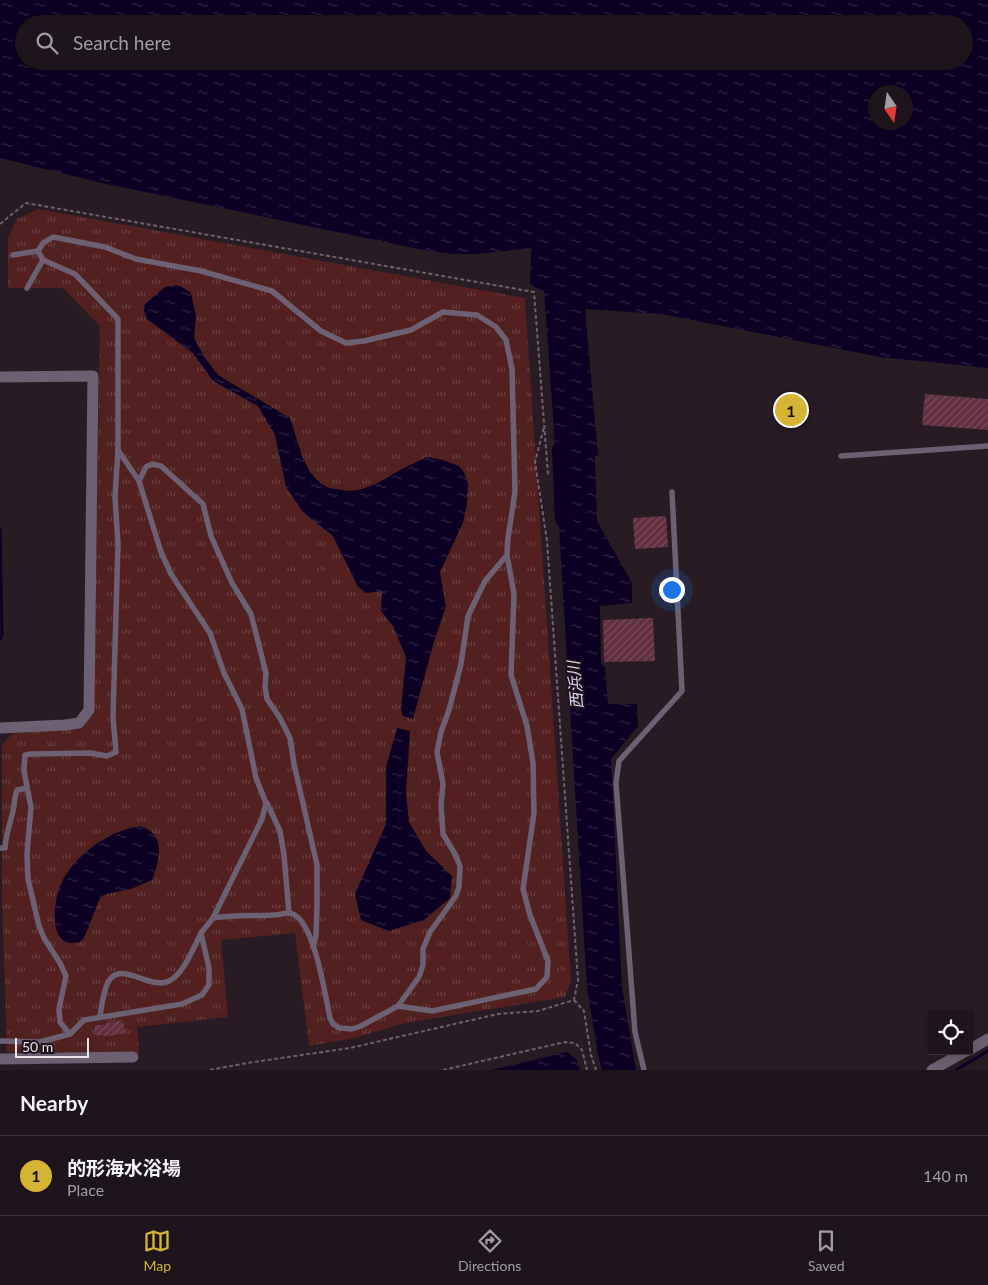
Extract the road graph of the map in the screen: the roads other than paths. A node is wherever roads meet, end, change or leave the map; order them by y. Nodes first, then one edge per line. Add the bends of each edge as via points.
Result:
1 (38, 251) junction
2 (13, 255) dead end
3 (42, 260) junction
4 (27, 288) dead end
5 (0, 377) edge
6 (988, 446) edge
7 (118, 450) junction
8 (841, 456) dead end
9 (139, 481) junction
10 (672, 492) dead end
11 (507, 555) junction
12 (0, 728) edge
13 (27, 788) junction
14 (266, 802) junction
15 (3, 848) edge
16 (289, 912) junction
17 (213, 918) junction
18 (201, 933) junction
19 (314, 947) junction
20 (398, 1006) junction
21 (100, 1016) junction
22 (70, 1034) junction
23 (988, 1039) edge
24 (0, 1041) edge
25 (973, 1047) edge
26 (959, 1055) edge
27 (133, 1057) dead end
28 (0, 1059) edge
29 (644, 1070) edge
30 (932, 1070) edge

1 - 2 lane
1 - 3 lane
1 - 11 lane via 42,243 52,237 105,246 136,259 201,272 272,292 322,331 346,343 411,330 442,312 477,315 496,327 506,340 512,369 515,492
3 - 4 lane
3 - 7 lane via 75,274 118,319
5 - 12 street via 93,376 89,710 78,723
6 - 8 lane
7 - 9 lane
7 - 13 lane via 115,497 118,544 116,752 107,756 90,753 25,755
9 - 14 lane via 161,552 171,574 210,633 224,673 242,708 256,778
9 - 19 lane via 146,467 152,464 161,466 203,504 211,536 232,583 252,614 266,673 267,699 290,738 317,865
10 - 29 lane via 682,691 619,761 616,783 635,1032
11 - 20 lane via 485,581 468,616 461,664 437,752 443,784 443,834 460,866 459,887 430,932 423,949 419,977
11 - 20 lane via 514,594 511,675 533,763 534,813 522,889 548,961 547,976 536,989 432,1011
13 - 15 lane via 17,790 14,797
13 - 22 lane via 31,807 28,879 39,926 66,976 58,1009 60,1022
14 - 16 lane via 280,831
14 - 17 lane via 262,819
16 - 17 lane via 276,916
16 - 19 lane via 302,922
17 - 18 lane
18 - 21 lane via 182,969 171,981 161,984 125,973 112,977
18 - 21 lane via 209,968 209,985 202,995 182,1004
19 - 20 lane via 333,1024 352,1029
21 - 22 lane via 84,1020
22 - 24 lane via 40,1042
23 - 25 street
26 - 30 street
27 - 28 street

